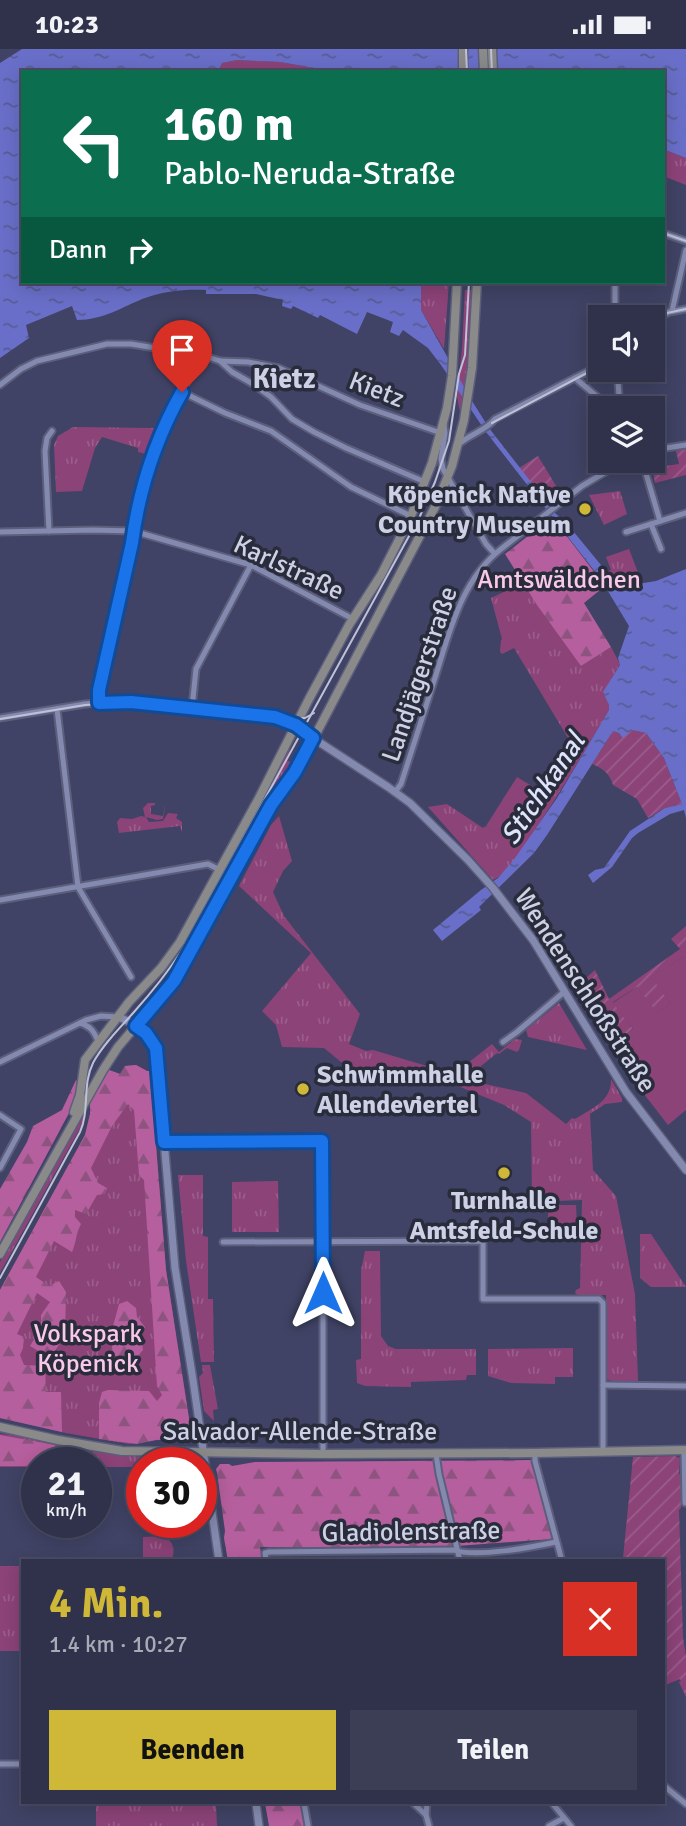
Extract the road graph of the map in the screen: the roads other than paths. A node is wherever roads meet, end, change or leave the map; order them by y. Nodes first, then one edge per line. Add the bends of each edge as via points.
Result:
1 (463, 49) edge
2 (484, 49) edge
3 (492, 49) edge
4 (463, 70) edge
5 (484, 70) edge
6 (493, 70) edge
7 (665, 234) edge
8 (686, 241) edge
9 (686, 250) edge
10 (457, 284) edge
11 (477, 284) edge
12 (615, 284) edge
13 (615, 305) edge
14 (686, 309) edge
15 (672, 311) junction
16 (665, 314) edge
17 (199, 355) junction
18 (220, 361) junction
19 (588, 371) edge
20 (575, 377) junction
21 (0, 384) edge
22 (182, 392) junction
23 (597, 396) edge
24 (443, 423) junction
25 (52, 431) dead end
26 (441, 433) junction
27 (459, 444) junction
28 (686, 445) edge
29 (665, 448) edge
30 (604, 473) edge
31 (646, 473) edge
32 (448, 478) junction
33 (425, 482) junction
34 (686, 513) edge
35 (411, 516) junction
36 (660, 521) junction
37 (651, 524) junction
38 (49, 531) junction
39 (133, 531) junction
40 (630, 531) dead end
41 (0, 533) edge
42 (661, 549) dead end
43 (495, 554) junction
44 (251, 565) junction
45 (353, 619) junction
46 (99, 703) junction
47 (192, 708) junction
48 (57, 709) junction
49 (0, 718) edge
50 (296, 725) junction
51 (313, 738) junction
52 (395, 792) junction
53 (220, 870) junction
54 (78, 887) junction
55 (0, 901) edge
56 (131, 977) dead end
57 (565, 992) junction
58 (118, 1017) junction
59 (80, 1023) junction
60 (136, 1026) junction
61 (98, 1041) junction
62 (503, 1042) dead end
63 (0, 1062) edge
64 (0, 1115) edge
65 (164, 1142) junction
66 (0, 1168) edge
67 (686, 1171) edge
68 (43, 1177) junction
69 (223, 1242) dead end
70 (324, 1243) junction
71 (0, 1254) edge
72 (603, 1385) junction
73 (686, 1386) edge
74 (0, 1427) edge
75 (203, 1447) edge
76 (685, 1450) edge
77 (126, 1451) edge
78 (603, 1451) junction
79 (217, 1453) edge
80 (535, 1453) junction
81 (323, 1454) junction
82 (436, 1454) junction
83 (685, 1503) edge
84 (216, 1538) edge
85 (556, 1542) junction
86 (458, 1552) junction
87 (219, 1559) edge
88 (266, 1559) edge
89 (460, 1559) edge
90 (561, 1559) edge
91 (21, 1764) edge
92 (0, 1765) edge
93 (665, 1787) edge
94 (256, 1804) edge
95 (304, 1804) edge
96 (414, 1804) edge
97 (426, 1804) edge
98 (553, 1804) edge
99 (686, 1804) edge
100 (426, 1815) junction
101 (564, 1818) junction
102 (259, 1826) edge
103 (308, 1826) edge
104 (429, 1826) edge
105 (549, 1826) edge
106 (571, 1826) edge

1 - 4 main road
2 - 5 main road
3 - 6 main road
7 - 8 street
9 - 15 street
10 - 24 main road via 451,386
11 - 27 main road via 469,391
12 - 13 street
14 - 15 street
15 - 16 street
17 - 18 street
17 - 21 street via 107,344 37,361
17 - 22 street
18 - 26 street, Kietz via 281,369 360,405
18 - 33 street via 271,397 292,419
19 - 20 street
20 - 23 street
20 - 27 street
22 - 35 street via 271,431 351,487
22 - 39 street via 157,442
24 - 26 main road
24 - 32 street via 441,461
25 - 38 street via 45,451
26 - 33 main road
27 - 32 main road
28 - 29 street
30 - 43 street, Landjägerstraße
31 - 36 street
32 - 43 street
32 - 51 main road
33 - 35 main road
34 - 36 street
35 - 45 main road
36 - 37 street
37 - 40 street
37 - 42 street
38 - 39 street, Karlstraße
38 - 41 street, Karlstraße
39 - 44 street, Karlstraße
39 - 46 street
43 - 52 street, Landjägerstraße via 473,580 458,609
44 - 45 street, Karlstraße
44 - 47 street via 196,669
45 - 50 main road
46 - 47 street, Wendenschloßstraße
46 - 48 street, Wendenschloßstraße
47 - 50 street, Wendenschloßstraße via 275,717
48 - 49 street, Wendenschloßstraße
48 - 54 street
50 - 51 street, Wendenschloßstraße
50 - 53 main road
51 - 52 street, Wendenschloßstraße
51 - 60 main road via 174,981
52 - 57 street, Wendenschloßstraße via 418,810 504,901
53 - 54 street via 208,864
53 - 58 main road via 176,948
54 - 55 street
54 - 56 street
57 - 62 street
57 - 67 street, Wendenschloßstraße via 626,1092
58 - 59 street via 101,1016
58 - 60 street
58 - 61 main road
59 - 61 street via 88,1025
59 - 63 street
60 - 65 street via 156,1048
60 - 68 main road via 103,1070
61 - 68 main road via 85,1060 78,1104 46,1162
64 - 66 street via 22,1129
65 - 70 street via 322,1141
65 - 75 street via 174,1268
68 - 71 main road
69 - 70 street
70 - 72 street via 483,1241 483,1299 599,1299 603,1303
70 - 81 street
72 - 73 street
72 - 78 street
74 - 77 main road, Salvador-Allende-Straße
76 - 78 main road, Salvador-Allende-Straße
76 - 83 street, Salvador-Allende-Straße
78 - 80 main road, Salvador-Allende-Straße
79 - 81 main road, Salvador-Allende-Straße
80 - 82 main road, Salvador-Allende-Straße
80 - 85 street
81 - 82 main road, Salvador-Allende-Straße
82 - 86 street
84 - 87 street
85 - 86 street, Gladiolenstraße via 503,1551
85 - 90 street
86 - 88 street, Gladiolenstraße via 264,1553
86 - 89 street
91 - 92 street
93 - 99 street
94 - 102 street
95 - 103 street
96 - 100 street
97 - 100 street
98 - 101 street
100 - 104 street
101 - 105 street
101 - 106 street

